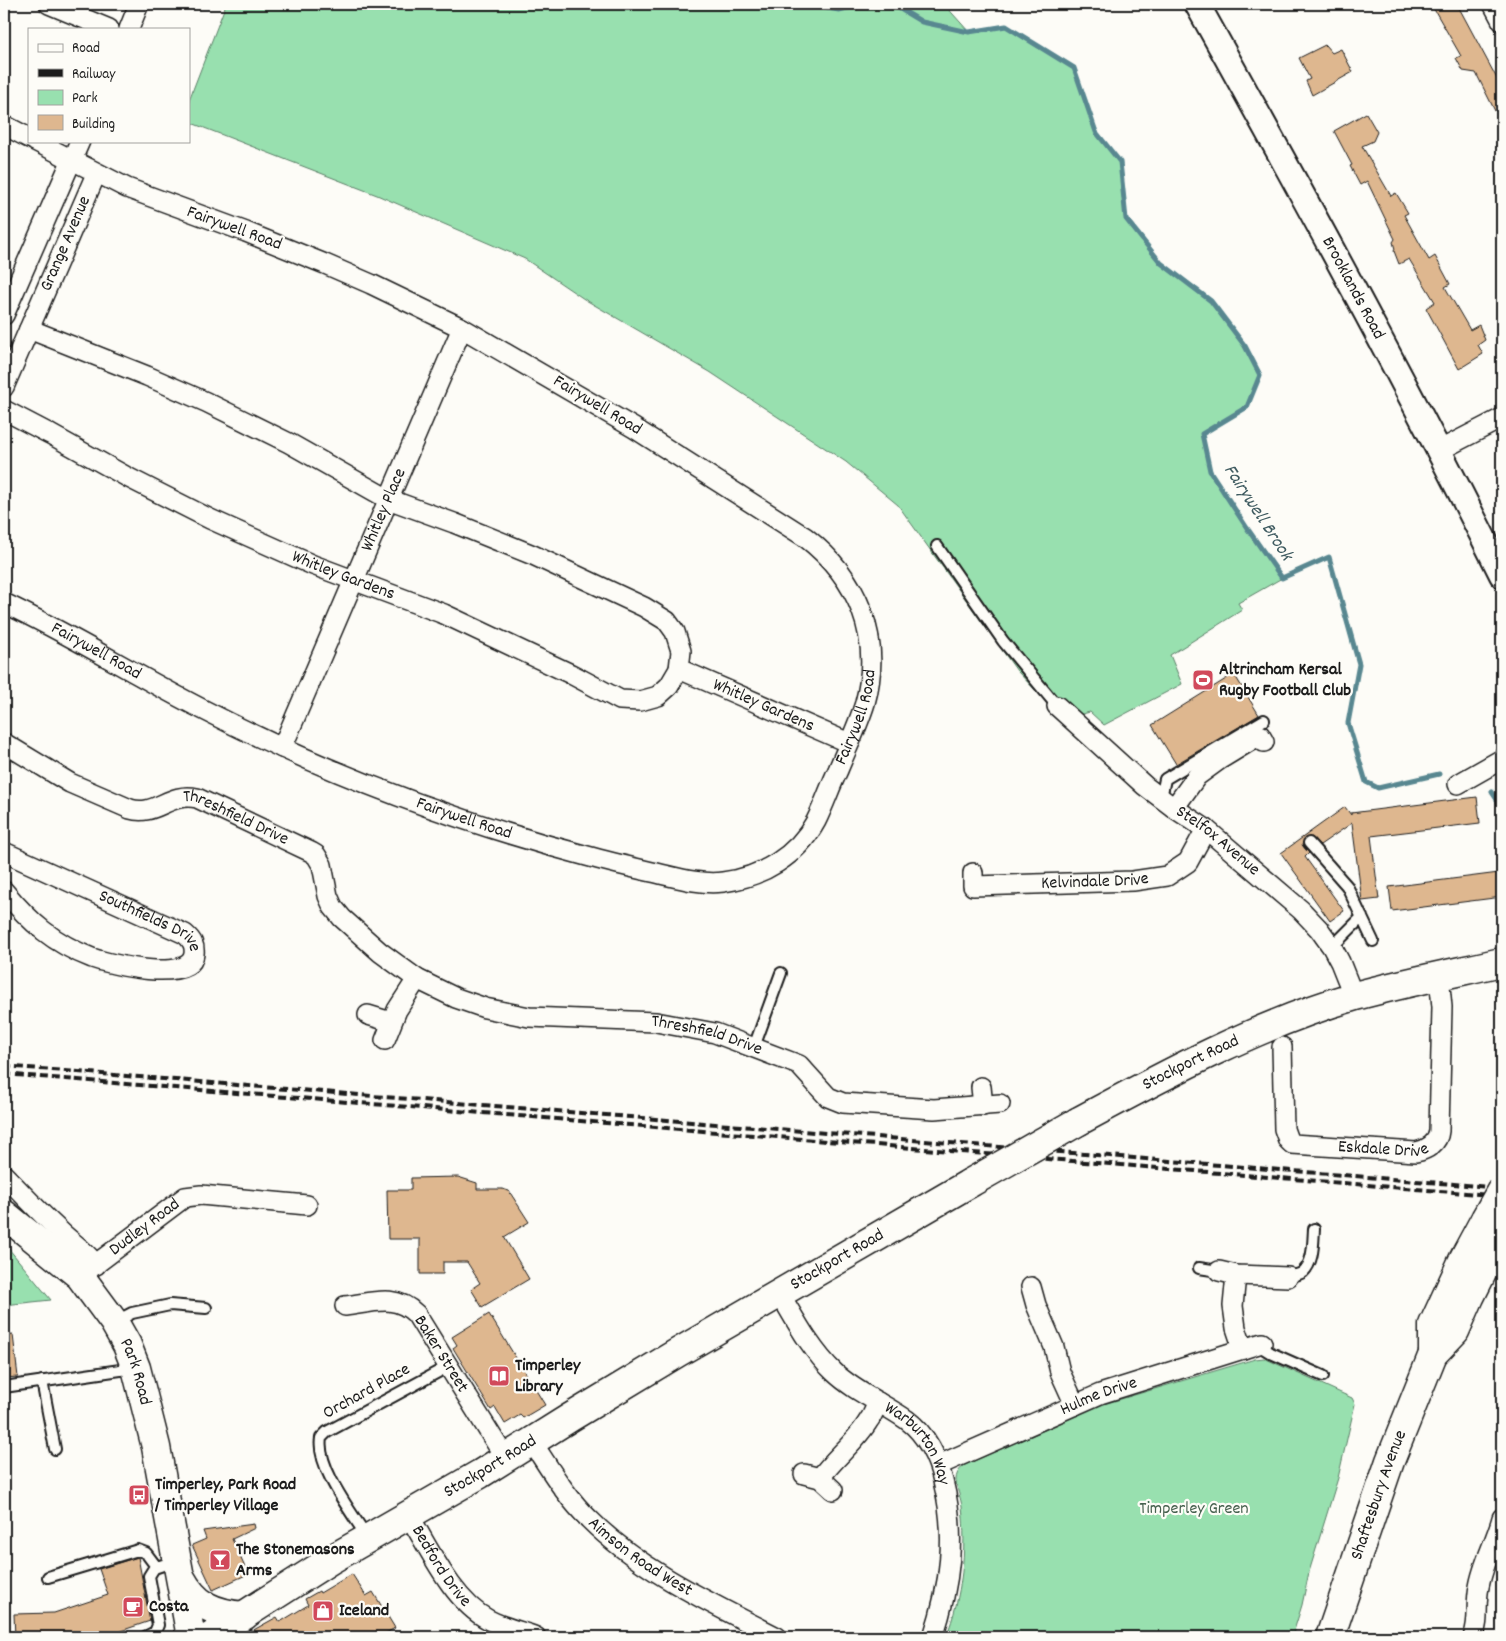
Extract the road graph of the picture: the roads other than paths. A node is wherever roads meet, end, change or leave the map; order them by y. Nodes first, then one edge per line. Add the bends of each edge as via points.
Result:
1 (49, 4) edge
2 (139, 4) edge
3 (1196, 4) edge
4 (1493, 4) edge
5 (1502, 21) edge
6 (107, 28) edge
7 (129, 28) edge
8 (4, 125) edge
9 (28, 137) edge
10 (37, 142) edge
11 (80, 142) edge
12 (72, 159) junction
13 (96, 174) junction
14 (6, 309) edge
15 (32, 321) junction
16 (462, 328) junction
17 (4, 387) edge
18 (4, 410) edge
19 (1502, 418) edge
20 (1440, 450) junction
21 (388, 500) junction
22 (937, 546) dead end
23 (1502, 575) edge
24 (354, 580) junction
25 (4, 603) edge
26 (679, 669) junction
27 (1057, 706) joint
28 (1264, 720) dead end
29 (4, 742) edge
30 (1264, 742) dead end
31 (849, 743) junction
32 (282, 748) junction
33 (1502, 759) edge
34 (1458, 784) dead end
35 (1167, 803) junction
36 (1206, 829) junction
37 (1309, 843) dead end
38 (4, 852) edge
39 (973, 873) dead end
40 (4, 891) edge
41 (1362, 917) junction
42 (1373, 941) dead end
43 (1332, 947) junction
44 (1502, 962) edge
45 (781, 973) dead end
46 (1439, 976) junction
47 (417, 979) junction
48 (1354, 997) junction
49 (368, 1015) dead end
50 (391, 1022) junction
51 (385, 1040) dead end
52 (754, 1047) junction
53 (1282, 1047) dead end
54 (981, 1087) dead end
55 (4, 1175) edge
56 (1502, 1189) edge
57 (306, 1205) dead end
58 (4, 1214) edge
59 (1494, 1226) edge
60 (1314, 1229) dead end
61 (1199, 1268) dead end
62 (88, 1271) junction
63 (1228, 1273) junction
64 (1288, 1277) joint
65 (1030, 1286) dead end
66 (780, 1294) junction
67 (346, 1306) dead end
68 (206, 1308) dead end
69 (114, 1322) junction
70 (1254, 1346) junction
71 (449, 1366) junction
72 (136, 1368) junction
73 (1323, 1376) dead end
74 (42, 1381) junction
75 (4, 1387) edge
76 (878, 1402) junction
77 (1074, 1405) junction
78 (532, 1442) junction
79 (55, 1449) dead end
80 (506, 1459) junction
81 (939, 1465) junction
82 (819, 1480) dead end
83 (408, 1514) junction
84 (1502, 1522) edge
85 (368, 1538) junction
86 (172, 1569) junction
87 (48, 1577) dead end
88 (244, 1616) junction
89 (145, 1637) edge
90 (190, 1637) edge
91 (210, 1637) edge
92 (536, 1637) edge
93 (777, 1637) edge
94 (932, 1637) edge
95 (1330, 1637) edge
96 (1473, 1637) edge

1 - 6 street
2 - 7 street
3 - 20 street, Brooklands Road
4 - 5 street
8 - 9 street
10 - 12 street, Fairywell Road
11 - 12 street, Grange Avenue
12 - 13 street, Fairywell Road
12 - 14 street, Grange Avenue
13 - 15 street, Grange Avenue
13 - 16 street, Fairywell Road via 147,197 317,261
14 - 15 street, Grange Avenue
15 - 17 street, Grange Avenue
15 - 21 street via 212,405 314,457
16 - 21 street, Whitley Place
16 - 31 street, Fairywell Road via 686,460 805,537 828,556 857,598 870,644 868,687
18 - 24 street, Whitley Gardens via 210,519
19 - 20 street
20 - 23 street, Brooklands Road
21 - 24 street, Whitley Place
21 - 26 street via 532,555 659,615 678,636
22 - 27 lane via 1003,641
24 - 26 street, Whitley Gardens via 444,614 620,700 640,702 658,696 669,686
24 - 32 street, Whitley Place
25 - 32 street, Fairywell Road via 201,709
26 - 31 street, Whitley Gardens
27 - 35 street, Stelfox Avenue
28 - 35 lane via 1165,779
29 - 47 street, Threshfield Drive via 70,783 130,809 148,810 178,797 197,798 311,852 322,865 328,896 336,912 380,952
30 - 35 street via 1260,735 1220,760
31 - 32 street, Fairywell Road via 816,820 796,847 779,862 758,873 719,882 688,880 515,836 416,802
33 - 34 street
35 - 36 street, Stelfox Avenue
36 - 39 street, Kelvindale Drive via 1188,862 1167,876 1133,881 973,886
36 - 43 street, Stelfox Avenue via 1301,910
37 - 41 lane via 1347,886
38 - 40 street, Southfields Drive via 185,934 194,946 194,957 182,968 162,970 126,967 93,958 59,943 44,932
41 - 42 lane
41 - 43 lane
43 - 48 street, Stelfox Avenue
44 - 46 main road, Stockport Road
45 - 52 lane
46 - 48 main road, Stockport Road
46 - 53 street, Eskdale Drive via 1442,1008 1439,1136 1423,1151 1292,1144 1284,1129
47 - 50 street
47 - 52 street, Threshfield Drive via 456,998 508,1014 670,1024 714,1033
48 - 66 main road, Stockport Road, bridge via 1303,1014 1144,1086
49 - 50 street
50 - 51 street
52 - 54 street, Threshfield Drive via 799,1065 835,1101 934,1109 992,1105
55 - 62 street, Park Road via 89,1256
56 - 59 main road, Shaftesbury Avenue, bridge
57 - 62 street, Dudley Road via 200,1195 185,1197
58 - 62 main road, Park Road
59 - 95 main road, Shaftesbury Avenue via 1464,1258 1433,1325 1433,1354 1390,1461
60 - 64 lane via 1308,1265 1302,1272
61 - 63 lane
62 - 69 main road, Park Road
63 - 64 street
63 - 70 street via 1236,1328
65 - 77 street
66 - 76 street, Warburton Way via 826,1364 851,1386
66 - 78 main road, Stockport Road
67 - 71 street, Baker Street via 392,1300 400,1302 416,1314
68 - 69 lane via 170,1306 132,1313
69 - 72 main road, Park Road
70 - 73 lane
70 - 77 street, Hulme Drive via 1113,1389
71 - 80 street, Baker Street
71 - 85 lane, Orchard Place via 321,1438 330,1479
72 - 74 lane
72 - 86 main road, Park Road via 156,1447
74 - 75 lane
74 - 79 lane
76 - 81 street, Warburton Way via 919,1432
76 - 82 street via 860,1434
77 - 81 street, Hulme Drive
78 - 80 main road, Stockport Road
78 - 93 street, Aimson Road West via 570,1498 611,1540 664,1578
80 - 83 main road, Stockport Road
81 - 94 street, Warburton Way via 949,1505 952,1536 944,1599
83 - 85 main road, Stockport Road
83 - 92 street, Bedford Drive via 465,1602 489,1620
84 - 96 street via 1480,1579
85 - 88 main road, Stockport Road
86 - 87 lane via 155,1565 146,1553 138,1550
86 - 88 main road, Park Road via 188,1591 206,1607
86 - 89 lane via 150,1571 148,1576 158,1625 155,1632
86 - 90 main road, Park Road
88 - 91 main road, Stockport Road

